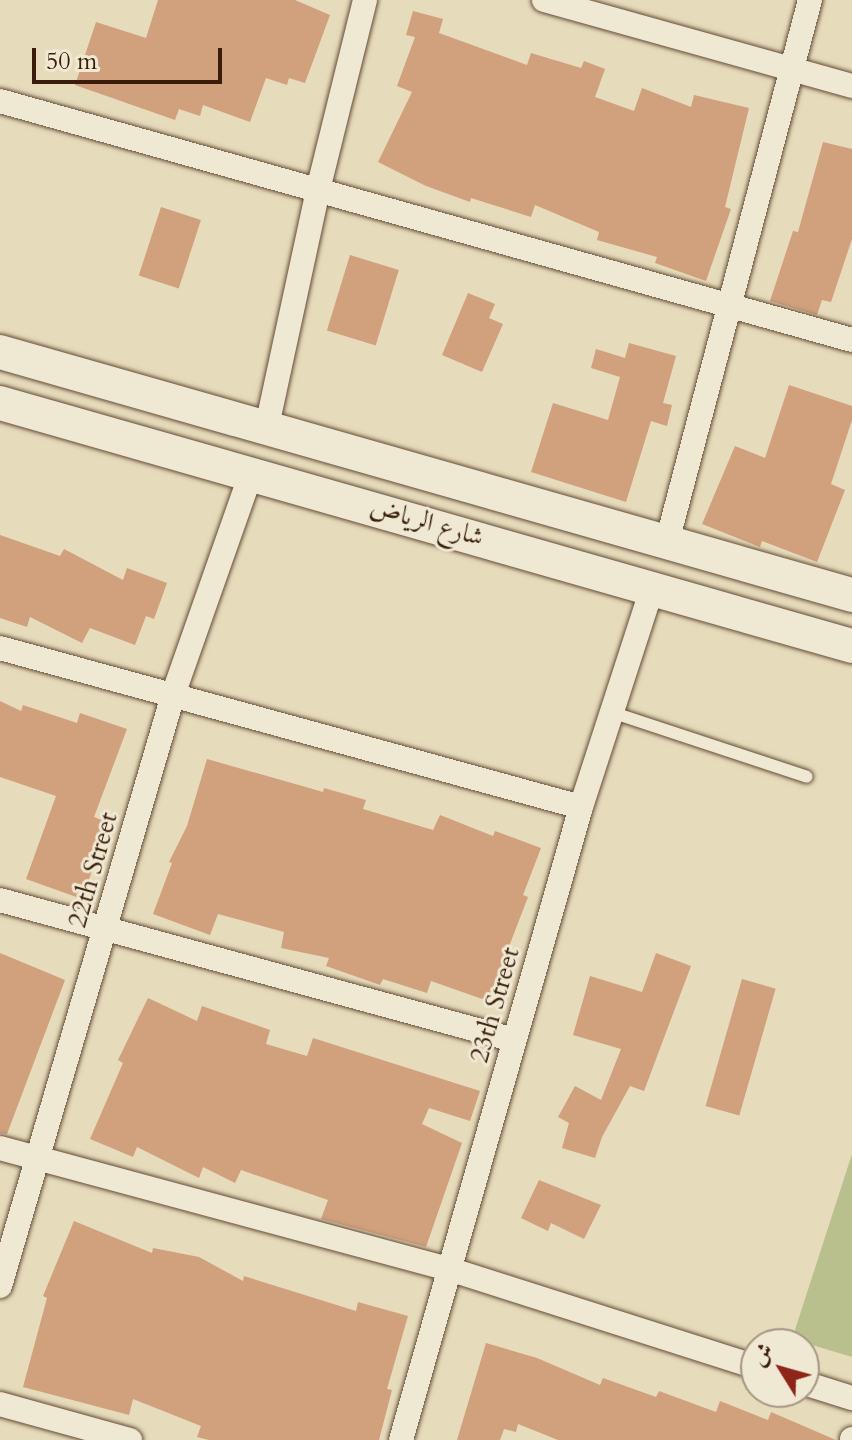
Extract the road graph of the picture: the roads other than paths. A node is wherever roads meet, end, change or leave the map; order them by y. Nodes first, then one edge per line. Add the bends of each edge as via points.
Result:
1 (365, 0) edge
2 (544, 0) edge
3 (810, 0) edge
4 (790, 69) junction
5 (852, 86) edge
6 (0, 101) edge
7 (318, 190) junction
8 (727, 305) junction
9 (852, 340) edge
10 (0, 352) edge
11 (0, 403) edge
12 (267, 426) junction
13 (251, 473) junction
14 (667, 542) junction
15 (652, 588) junction
16 (852, 595) edge
17 (852, 646) edge
18 (0, 648) edge
19 (173, 695) junction
20 (611, 712) junction
21 (807, 777) dead end
22 (581, 807) junction
23 (0, 900) edge
24 (104, 928) junction
25 (514, 1040) junction
26 (0, 1148) edge
27 (37, 1158) junction
28 (449, 1269) junction
29 (0, 1286) edge
30 (740, 1362) edge
31 (820, 1388) edge
32 (852, 1398) edge
33 (0, 1404) edge
34 (130, 1440) edge
35 (401, 1440) edge

1 - 7 street
2 - 4 street
3 - 4 street
4 - 5 street
4 - 8 street
6 - 7 street
7 - 8 street
7 - 12 street
8 - 9 street
8 - 14 street
10 - 12 main road, شارع الرياض
11 - 13 main road, شارع الرياض
12 - 14 main road, شارع الرياض
13 - 15 main road, شارع الرياض
13 - 19 street, 22th Street
14 - 16 main road, شارع الرياض
15 - 17 main road, شارع الرياض
15 - 20 street, 23th Street
18 - 19 street
19 - 22 street
19 - 24 street, 22th Street
20 - 21 lane
20 - 22 street, 23th Street
22 - 25 street, 23th Street
23 - 24 street
24 - 25 street
24 - 27 street, 22th Street
25 - 28 street, 23th Street
26 - 27 street
27 - 28 street
27 - 29 street, 22th Street
28 - 30 street
28 - 35 street, 23th Street
31 - 32 street
33 - 34 street

